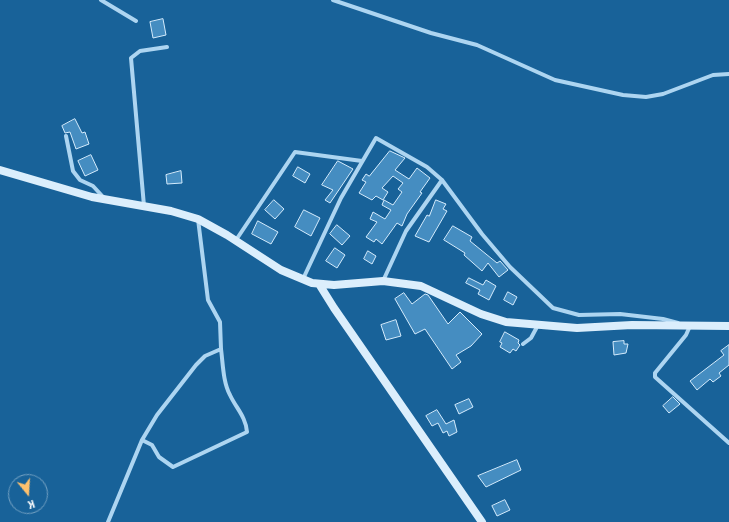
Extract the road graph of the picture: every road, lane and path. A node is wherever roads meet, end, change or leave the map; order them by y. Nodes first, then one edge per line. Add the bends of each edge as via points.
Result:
1 (101, 0) edge
2 (333, 0) edge
3 (136, 21) dead end
4 (167, 47) dead end
5 (729, 74) edge
6 (66, 136) dead end
7 (362, 161) junction
8 (0, 170) edge
9 (442, 180) junction
10 (106, 200) junction
11 (144, 206) junction
12 (198, 219) junction
13 (236, 241) junction
14 (302, 280) junction
15 (382, 281) junction
16 (319, 284) junction
17 (538, 325) junction
18 (690, 326) junction
19 (729, 326) edge
20 (523, 344) dead end
21 (221, 349) junction
22 (142, 440) junction
23 (729, 443) edge
24 (108, 522) edge
25 (482, 522) edge

1 - 3 street
2 - 5 street via 431,33 477,45 555,80 623,95 646,97 663,94 713,75
4 - 11 street via 140,51 131,58
6 - 10 street via 73,171 80,180 92,186
7 - 9 street via 376,138 428,167
7 - 13 street via 295,152
7 - 14 street via 341,198
8 - 10 street
9 - 15 street via 406,231
9 - 18 street via 510,267 553,308 579,315 642,316
10 - 11 street
11 - 12 street
12 - 13 street
12 - 21 street via 208,300 220,322
13 - 14 street via 262,260
14 - 16 street
15 - 16 street
15 - 17 street via 421,286 481,314 506,322
16 - 25 street
17 - 18 street via 577,328 632,325
17 - 20 street via 531,338
18 - 19 street
18 - 23 street via 686,335 655,373 656,377
21 - 22 street via 206,356 196,365 157,415
21 - 22 street via 229,395 246,423 247,432 173,467 159,457 152,444
22 - 24 street

